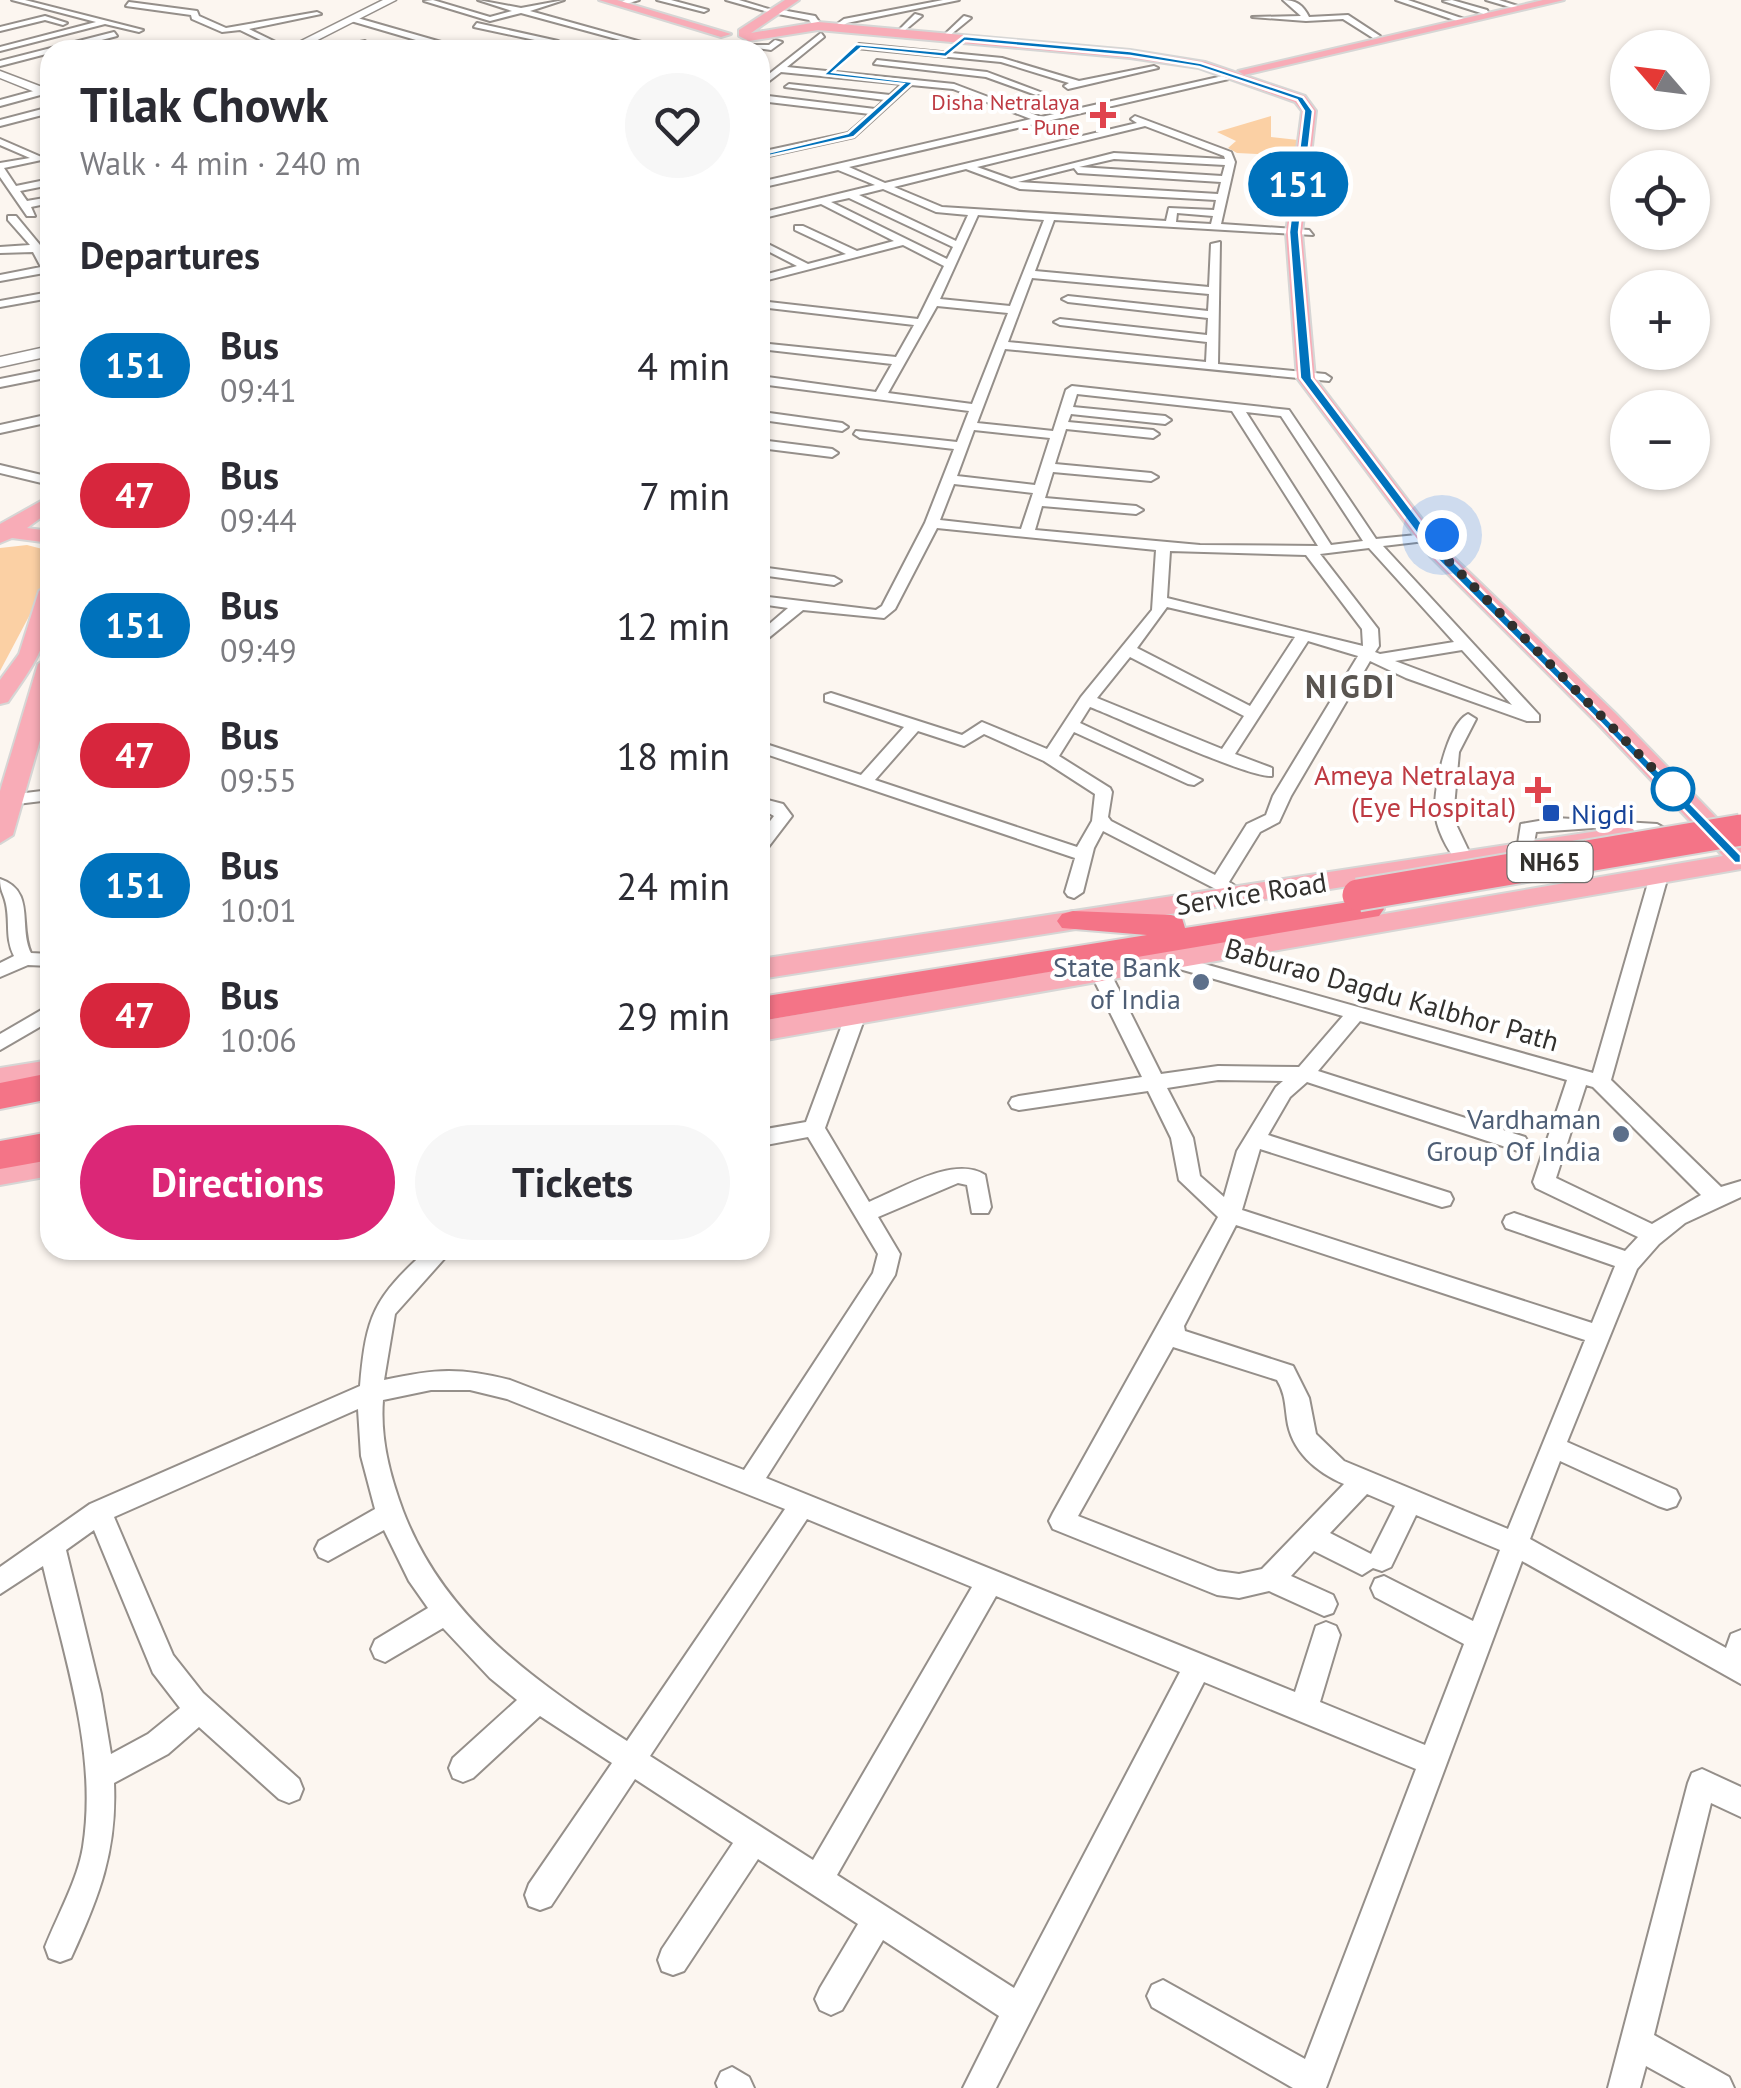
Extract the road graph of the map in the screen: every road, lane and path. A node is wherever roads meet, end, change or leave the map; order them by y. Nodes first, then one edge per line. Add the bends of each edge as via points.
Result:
1 (16, 0) edge
2 (390, 0) edge
3 (482, 0) edge
4 (560, 0) edge
5 (605, 0) edge
6 (661, 0) edge
7 (730, 0) edge
8 (793, 0) edge
9 (906, 0) edge
10 (955, 0) edge
11 (1286, 0) edge
12 (1400, 0) edge
13 (1444, 0) edge
14 (1558, 0) edge
15 (428, 1) edge
16 (626, 1) edge
17 (136, 2) edge
18 (1526, 3) edge
19 (773, 5) edge
20 (928, 5) junction
21 (1487, 6) edge
22 (118, 7) dead end
23 (24, 10) dead end
24 (107, 10) dead end
25 (704, 10) dead end
26 (520, 11) junction
27 (12, 12) dead end
28 (318, 14) dead end
29 (262, 15) dead end
30 (893, 15) dead end
31 (80, 16) junction
32 (351, 16) junction
33 (918, 16) dead end
34 (1256, 16) dead end
35 (967, 18) dead end
36 (1306, 18) junction
37 (490, 19) junction
38 (1461, 19) junction
39 (278, 21) junction
40 (105, 22) junction
41 (240, 24) junction
42 (839, 25) junction
43 (877, 27) junction
44 (820, 28) junction
45 (901, 29) junction
46 (139, 30) dead end
47 (114, 34) dead end
48 (946, 34) junction
49 (1376, 36) junction
50 (736, 37) edge
51 (965, 37) junction
52 (0, 38) edge
53 (91, 40) edge
54 (280, 40) edge
55 (303, 40) edge
56 (428, 40) edge
57 (545, 40) edge
58 (629, 40) edge
59 (40, 53) edge
60 (946, 54) junction
61 (844, 58) dead end
62 (877, 62) dead end
63 (1270, 62) junction
64 (1210, 63) junction
65 (0, 64) edge
66 (835, 66) dead end
67 (926, 68) junction
68 (1154, 68) dead end
69 (778, 69) junction
70 (826, 74) junction
71 (1234, 74) junction
72 (770, 76) edge
73 (2, 77) edge
74 (911, 81) junction
75 (1080, 84) junction
76 (25, 85) junction
77 (789, 86) dead end
78 (0, 91) edge
79 (40, 91) edge
80 (1039, 93) junction
81 (40, 94) edge
82 (894, 98) junction
83 (770, 99) edge
84 (997, 102) junction
85 (0, 103) edge
86 (1104, 106) junction
87 (879, 112) junction
88 (40, 113) edge
89 (28, 116) junction
90 (1041, 120) junction
91 (40, 121) edge
92 (0, 123) edge
93 (1147, 123) junction
94 (884, 141) dead end
95 (0, 142) edge
96 (6, 148) edge
97 (909, 151) junction
98 (770, 154) edge
99 (40, 159) edge
100 (40, 160) edge
101 (1230, 162) junction
102 (40, 166) edge
103 (966, 166) junction
104 (32, 167) junction
105 (840, 167) junction
106 (1056, 169) junction
107 (0, 170) edge
108 (40, 174) edge
109 (1226, 179) junction
110 (40, 182) edge
111 (1005, 182) junction
112 (770, 183) edge
113 (880, 186) junction
114 (13, 188) junction
115 (849, 194) junction
116 (943, 194) dead end
117 (1222, 198) junction
118 (822, 200) junction
119 (912, 200) junction
120 (40, 204) edge
121 (1092, 204) dead end
122 (875, 206) junction
123 (27, 210) junction
124 (40, 211) edge
125 (770, 213) edge
126 (847, 213) junction
127 (974, 213) junction
128 (1218, 213) junction
129 (6, 218) edge
130 (1050, 218) junction
131 (1089, 220) junction
132 (1170, 224) junction
133 (1215, 226) junction
134 (799, 228) dead end
135 (1302, 233) junction
136 (40, 241) edge
137 (904, 242) junction
138 (33, 244) junction
139 (1216, 244) dead end
140 (40, 245) edge
141 (959, 246) junction
142 (770, 248) edge
143 (0, 250) edge
144 (855, 254) junction
145 (40, 257) edge
146 (950, 266) junction
147 (806, 268) junction
148 (40, 273) edge
149 (1028, 274) junction
150 (770, 276) edge
151 (0, 278) edge
152 (1214, 291) junction
153 (40, 297) edge
154 (1068, 300) dead end
155 (933, 302) junction
156 (0, 304) edge
157 (770, 305) edge
158 (1013, 310) junction
159 (1214, 315) junction
160 (1060, 322) dead end
161 (922, 323) junction
162 (1213, 339) junction
163 (999, 345) junction
164 (770, 347) edge
165 (40, 353) edge
166 (0, 362) edge
167 (902, 362) junction
168 (1212, 368) junction
169 (40, 378) edge
170 (1316, 378) junction
171 (0, 383) edge
172 (880, 396) junction
173 (772, 403) edge
174 (40, 407) edge
175 (1236, 407) junction
176 (974, 408) junction
177 (0, 416) edge
178 (40, 420) edge
179 (1164, 420) dead end
180 (1061, 424) junction
181 (842, 426) dead end
182 (967, 426) junction
183 (0, 429) edge
184 (860, 434) dead end
185 (1153, 434) dead end
186 (770, 445) edge
187 (959, 446) junction
188 (832, 453) dead end
189 (1047, 468) junction
190 (0, 470) edge
191 (1151, 477) dead end
192 (947, 480) junction
193 (40, 481) edge
194 (40, 494) edge
195 (1038, 496) junction
196 (40, 508) edge
197 (1136, 510) dead end
198 (932, 522) junction
199 (2, 530) edge
200 (1026, 533) junction
201 (40, 536) edge
202 (1433, 536) junction
203 (1372, 543) junction
204 (1163, 546) junction
205 (1319, 550) junction
206 (770, 572) edge
207 (834, 582) dead end
208 (770, 601) edge
209 (1160, 601) junction
210 (800, 605) junction
211 (770, 631) edge
212 (1304, 635) junction
213 (1468, 644) junction
214 (1126, 649) junction
215 (1372, 656) junction
216 (40, 659) edge
217 (0, 697) edge
218 (831, 698) dead end
219 (1087, 700) junction
220 (1253, 714) junction
221 (1468, 718) dead end
222 (1072, 725) junction
223 (914, 726) junction
224 (770, 750) edge
225 (1226, 756) junction
226 (1050, 757) junction
227 (0, 760) edge
228 (1266, 772) dead end
229 (1194, 780) dead end
230 (864, 782) junction
231 (40, 796) edge
232 (9, 800) junction
233 (770, 806) edge
234 (1102, 822) junction
235 (1732, 827) edge
236 (770, 834) edge
237 (0, 835) edge
238 (1083, 855) junction
239 (1464, 860) junction
240 (1741, 860) edge
241 (1659, 876) junction
242 (0, 885) edge
243 (1229, 890) junction
244 (1081, 936) junction
245 (1174, 941) junction
246 (25, 959) junction
247 (40, 960) edge
248 (770, 968) edge
249 (0, 971) edge
250 (770, 988) edge
251 (770, 1007) edge
252 (1358, 1010) junction
253 (856, 1014) junction
254 (40, 1018) edge
255 (770, 1029) edge
256 (0, 1043) edge
257 (40, 1072) edge
258 (1304, 1074) junction
259 (0, 1079) edge
260 (1590, 1079) junction
261 (1154, 1080) junction
262 (40, 1088) edge
263 (0, 1096) edge
264 (1019, 1103) dead end
265 (40, 1112) edge
266 (0, 1119) edge
267 (814, 1128) junction
268 (40, 1130) edge
269 (0, 1136) edge
270 (770, 1136) edge
271 (1255, 1139) junction
272 (1518, 1143) dead end
273 (40, 1148) edge
274 (0, 1155) edge
275 (40, 1166) edge
276 (0, 1173) edge
277 (1728, 1192) edge
278 (1442, 1199) dead end
279 (980, 1207) dead end
280 (867, 1212) junction
281 (1230, 1215) junction
282 (1514, 1222) dead end
283 (1651, 1234) junction
284 (432, 1260) edge
285 (1630, 1262) junction
286 (1172, 1326) junction
287 (1596, 1334) junction
288 (370, 1393) junction
289 (1552, 1447) junction
290 (1362, 1482) junction
291 (749, 1483) junction
292 (1667, 1498) dead end
293 (1410, 1501) junction
294 (802, 1506) junction
295 (99, 1512) junction
296 (391, 1513) junction
297 (1311, 1536) junction
298 (51, 1543) junction
299 (1514, 1544) junction
300 (328, 1549) dead end
301 (1270, 1579) junction
302 (990, 1581) junction
303 (0, 1582) edge
304 (1384, 1588) dead end
305 (1324, 1604) dead end
306 (446, 1612) junction
307 (1326, 1635) dead end
308 (1479, 1638) junction
309 (385, 1649) dead end
310 (1738, 1660) edge
311 (1197, 1668) junction
312 (539, 1698) junction
313 (200, 1709) junction
314 (1304, 1709) junction
315 (630, 1761) junction
316 (1433, 1762) junction
317 (463, 1768) dead end
318 (102, 1774) junction
319 (289, 1789) dead end
320 (1741, 1802) edge
321 (754, 1838) junction
322 (818, 1880) junction
323 (540, 1895) dead end
324 (878, 1919) junction
325 (60, 1947) dead end
326 (674, 1960) dead end
327 (1163, 1996) dead end
328 (831, 1999) dead end
329 (1020, 2010) junction
330 (1635, 2042) junction
331 (1311, 2084) edge
332 (979, 2088) edge
333 (1624, 2088) edge
334 (1718, 2088) edge

1 - 31 street
2 - 32 street
3 - 26 street
4 - 26 street
5 - 50 main road
6 - 25 street
7 - 19 street
8 - 19 main road
9 - 20 street
10 - 20 street
11 - 36 street
12 - 38 street
13 - 21 street
14 - 18 main road
15 - 37 street
16 - 50 main road
17 - 22 street
17 - 41 street via 158,15 174,8 226,30
18 - 21 main road
18 - 38 main road
19 - 44 street
19 - 50 main road
20 - 42 street
21 - 38 main road
23 - 27 street
24 - 31 street
26 - 37 street
26 - 58 street
28 - 39 street
29 - 39 street
30 - 43 street
31 - 40 street
32 - 55 street
32 - 56 street
33 - 45 street
34 - 36 street
35 - 48 street
36 - 49 street via 1344,17
37 - 57 street via 473,24
38 - 49 main road
38 - 71 main road
39 - 41 street
40 - 46 street
40 - 52 street
41 - 54 street
42 - 43 main road
42 - 44 main road
42 - 51 main road
43 - 45 main road
44 - 50 main road
44 - 69 street
45 - 48 main road
47 - 53 street
48 - 51 main road
49 - 63 main road
51 - 60 street
51 - 64 main road
51 - 71 main road via 1130,54
52 - 52 street via 66,25 44,18
59 - 65 street
60 - 61 street via 862,43
60 - 75 street via 1016,63
62 - 67 street
63 - 64 main road
63 - 71 main road
64 - 71 main road
66 - 70 street
67 - 74 street
67 - 80 street via 987,75
68 - 75 street
69 - 70 street
69 - 72 street
70 - 74 street
71 - 86 street
71 - 135 main road via 1317,102 1319,136
73 - 76 street
74 - 82 street
74 - 84 street
75 - 80 street
76 - 78 street
76 - 79 street
77 - 82 street
80 - 84 street
81 - 85 street
82 - 87 street
83 - 87 street
84 - 90 street
86 - 90 street
86 - 93 street
87 - 98 street via 846,137
88 - 89 street
89 - 91 street
89 - 92 street
90 - 97 street
93 - 101 street via 1222,151
93 - 103 street
94 - 97 street
95 - 96 street
96 - 99 street
97 - 105 street
100 - 107 street
101 - 106 street via 1114,156
101 - 109 street
102 - 104 street
103 - 111 street
103 - 113 street
104 - 107 street
104 - 108 street
105 - 112 street
105 - 113 street
106 - 109 street
106 - 111 street
107 - 114 street
109 - 117 street
110 - 114 street
111 - 117 street
113 - 115 street
113 - 119 street
114 - 123 street
115 - 118 street
115 - 122 street
116 - 119 street
117 - 128 street
118 - 125 street
118 - 126 street
119 - 122 street
119 - 127 street
120 - 123 street
121 - 131 street
122 - 126 street
122 - 141 street
123 - 124 street
123 - 129 street
126 - 137 street
127 - 130 street
127 - 141 street
128 - 132 street via 1173,210
128 - 133 street
129 - 138 street
130 - 131 street
130 - 149 street
131 - 132 street
132 - 133 street
133 - 135 street
134 - 144 street
135 - 170 main road via 1321,368
136 - 138 street
137 - 144 street
137 - 146 street
138 - 140 street
138 - 143 street
138 - 145 street
139 - 152 street
141 - 146 street
142 - 147 street
144 - 147 street
146 - 155 street
147 - 150 street
148 - 151 street
149 - 152 street
149 - 158 street
152 - 159 street
153 - 156 street
154 - 159 street
155 - 158 street
155 - 161 street
157 - 161 street
158 - 163 street
159 - 162 street
160 - 162 street
161 - 167 street
162 - 168 street
163 - 168 street
163 - 176 street
164 - 167 street
165 - 166 street
167 - 172 street
168 - 170 street
169 - 171 street
170 - 202 main road
172 - 173 street via 803,391
172 - 176 street
173 - 181 street
174 - 177 street
175 - 180 street via 1072,390
175 - 203 street via 1285,413
175 - 205 street
176 - 182 street
178 - 183 street
179 - 180 street
180 - 182 street
180 - 185 street
180 - 189 street
182 - 187 street
184 - 187 street
186 - 188 street
187 - 192 street
189 - 191 street
189 - 195 street
190 - 193 street
192 - 195 street
192 - 198 street
194 - 199 main road
195 - 197 street
195 - 200 street
196 - 199 main road
198 - 200 street
198 - 210 street via 879,616
199 - 201 main road
200 - 204 street
202 - 203 street
202 - 235 main road
203 - 205 street
203 - 213 street
204 - 205 street
204 - 209 street
205 - 215 street via 1370,630
206 - 207 street
208 - 210 street
209 - 212 street
209 - 214 street
210 - 211 street
212 - 215 street
212 - 220 street
213 - 215 street
213 - 215 street via 1532,718
214 - 219 street
214 - 220 street
215 - 243 street via 1273,818 1253,828
216 - 217 main road
216 - 227 main road
216 - 232 main road
218 - 223 street
219 - 222 street
219 - 225 street
220 - 225 street
221 - 239 street via 1451,752 1444,818
222 - 226 street
222 - 229 street
223 - 226 street via 964,741 982,727
223 - 230 street
224 - 230 street
225 - 228 street
226 - 234 street via 1104,792
230 - 238 street
231 - 232 street
232 - 237 main road
233 - 236 street via 784,816
234 - 238 street via 1087,836
234 - 243 street
235 - 239 main road, Service Road via 1657,830
235 - 240 main road
235 - 245 highway, NH65
238 - 244 street
239 - 243 main road, Service Road
240 - 241 main road
241 - 245 main road
241 - 260 street
242 - 246 street via 16,902 16,940
243 - 244 main road, Service Road
244 - 245 highway
244 - 245 highway
244 - 248 main road, Service Road
244 - 250 highway
244 - 251 highway
244 - 253 main road
244 - 261 street
245 - 252 street, Baburao Dagdu Kalbhor Path
246 - 247 street
246 - 249 street
252 - 258 street
252 - 260 street, Baburao Dagdu Kalbhor Path
253 - 255 main road
253 - 267 street
254 - 256 street
257 - 259 main road
258 - 261 street
258 - 271 street via 1283,1092
258 - 272 street
260 - 277 street
260 - 283 street via 1544,1182
261 - 264 street
261 - 281 street via 1182,1138 1190,1180
262 - 263 highway
265 - 266 highway
267 - 270 street
267 - 280 street
268 - 269 highway
271 - 278 street
271 - 281 street
273 - 274 highway
275 - 276 main road
277 - 283 street
279 - 280 street via 976,1181 956,1175
280 - 291 street via 890,1254 884,1274
281 - 286 street
281 - 287 street
282 - 285 street
283 - 285 street
284 - 288 street via 383,1313
285 - 287 street
286 - 290 street via 1185,1342 1285,1373 1295,1385 1299,1432 1312,1452
286 - 301 street via 1062,1521 1217,1583
287 - 289 street
288 - 291 street via 431,1380 470,1380
288 - 295 street
288 - 296 street via 369,1434
289 - 292 street
289 - 299 street
290 - 293 street
290 - 297 street
291 - 294 street
293 - 297 street via 1372,1561
293 - 299 street
294 - 302 street
294 - 315 street
295 - 298 street
295 - 313 street via 163,1664
296 - 300 street
296 - 306 street via 410,1562
297 - 301 street
298 - 303 street
298 - 318 street
299 - 308 street
299 - 310 street
301 - 305 street
302 - 311 street
302 - 322 street
304 - 308 street
306 - 309 street
306 - 312 street via 500,1670
307 - 314 street
308 - 316 street
311 - 314 street
311 - 329 street
312 - 315 street
312 - 317 street
313 - 318 street via 158,1744
313 - 319 street
314 - 316 street
315 - 321 street
315 - 323 street
316 - 331 street
318 - 325 street via 98,1847
320 - 330 street via 1702,1783
321 - 322 street
321 - 326 street
322 - 324 street
324 - 328 street
324 - 329 street
327 - 331 street
329 - 332 street
330 - 333 street
330 - 334 street

